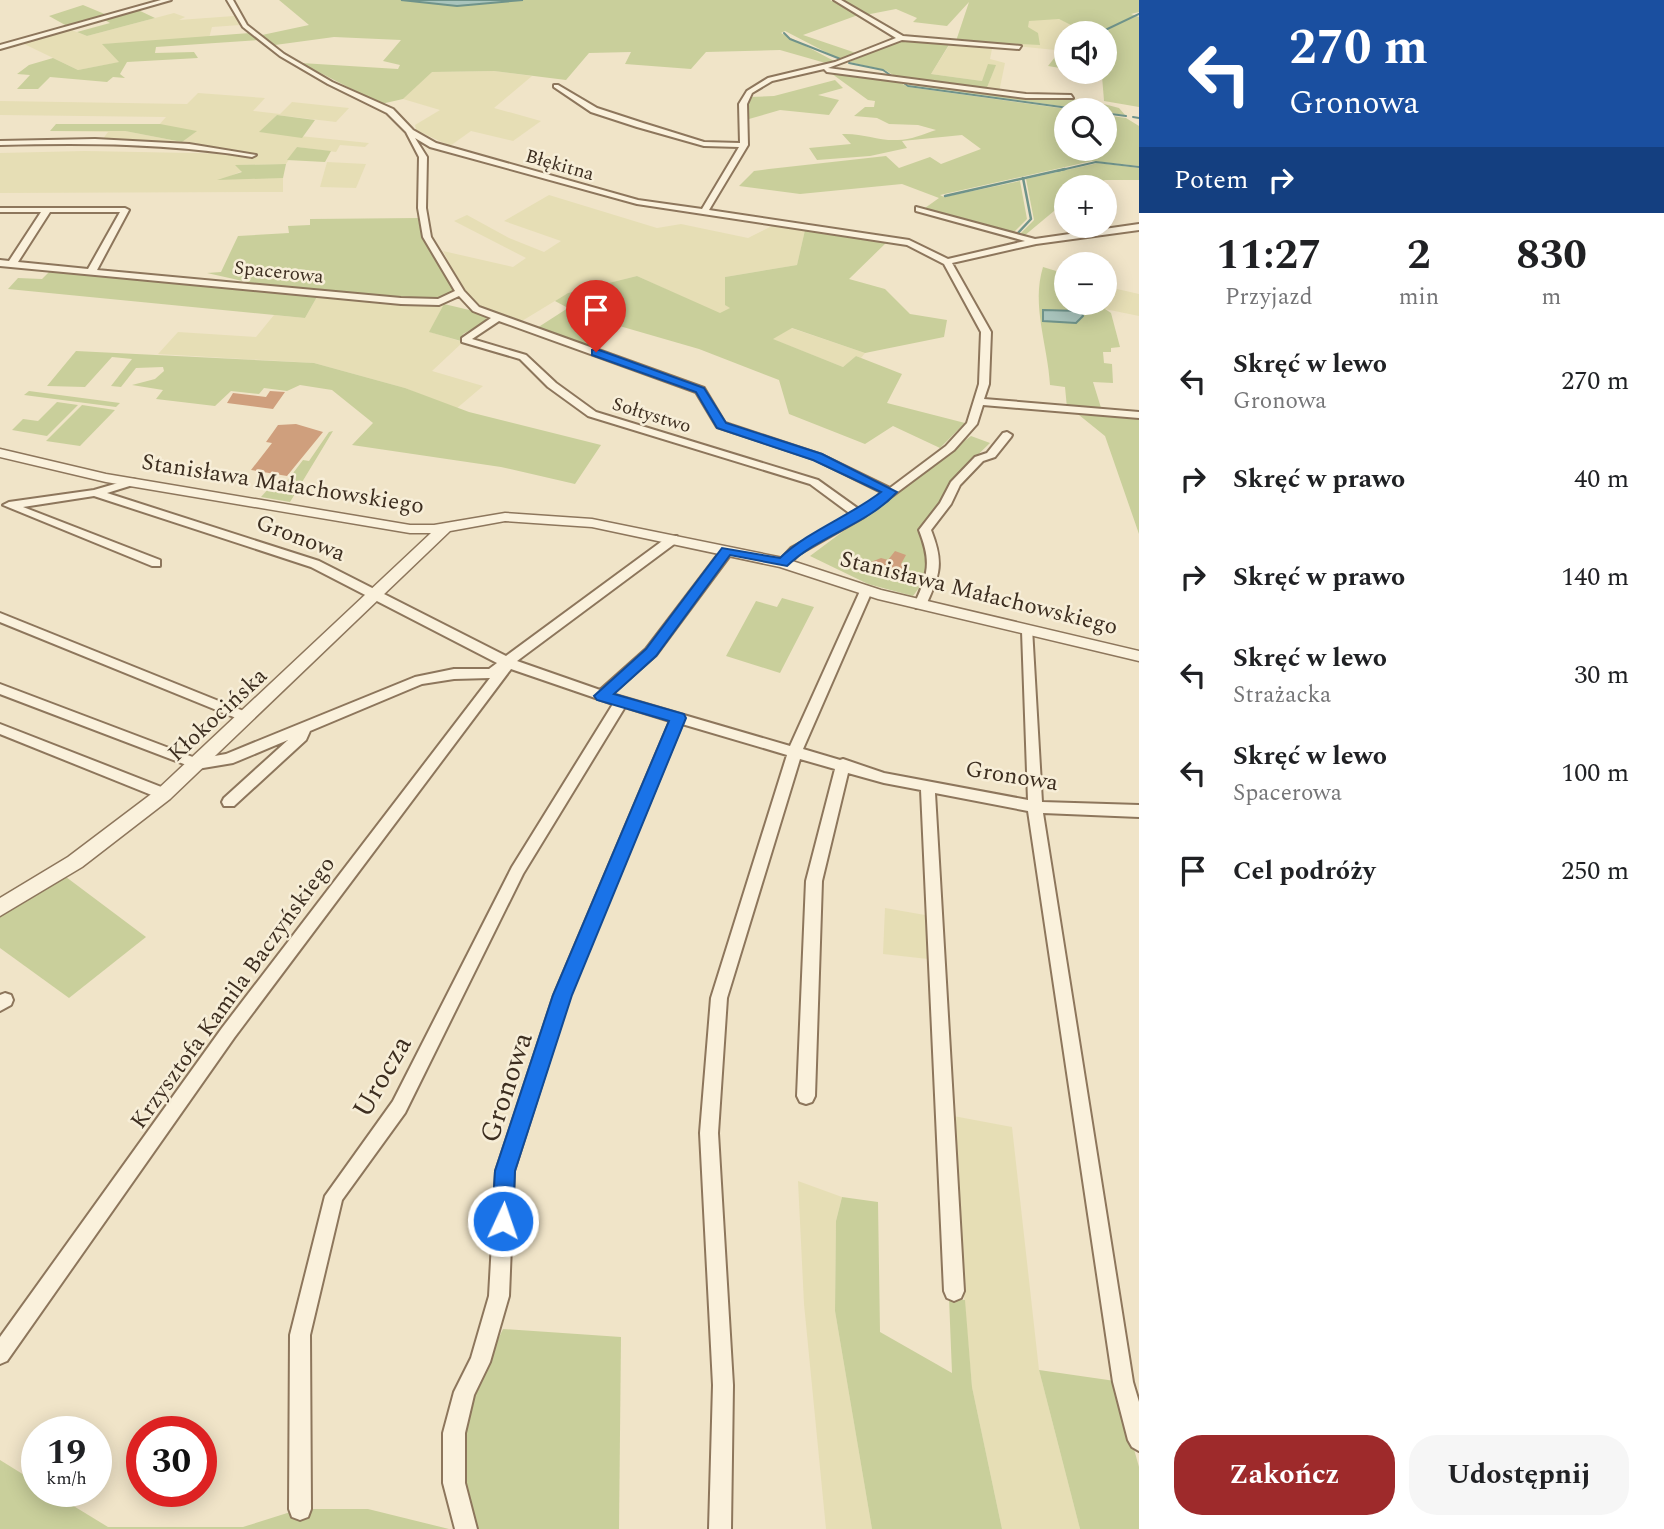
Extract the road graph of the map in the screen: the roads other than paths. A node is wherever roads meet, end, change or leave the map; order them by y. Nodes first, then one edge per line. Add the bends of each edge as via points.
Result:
1 (168, 0) edge
2 (230, 0) edge
3 (837, 0) edge
4 (901, 38) junction
5 (0, 47) edge
6 (1019, 47) dead end
7 (819, 68) junction
8 (556, 86) dead end
9 (1071, 97) dead end
10 (410, 132) junction
11 (0, 143) edge
12 (744, 145) junction
13 (252, 155) dead end
14 (919, 209) dead end
15 (0, 210) edge
16 (47, 210) junction
17 (704, 212) junction
18 (1139, 227) edge
19 (1036, 242) junction
20 (947, 261) junction
21 (0, 263) edge
22 (12, 264) junction
23 (91, 272) junction
24 (460, 292) junction
25 (439, 302) junction
26 (474, 306) junction
27 (498, 317) junction
28 (980, 402) junction
29 (1139, 415) edge
30 (1007, 435) dead end
31 (0, 453) edge
32 (132, 482) junction
33 (890, 492) junction
34 (95, 493) junction
35 (4, 506) edge
36 (860, 515) junction
37 (445, 528) junction
38 (673, 539) junction
39 (727, 551) junction
40 (156, 563) dead end
41 (783, 563) junction
42 (866, 590) junction
43 (375, 596) junction
44 (920, 605) junction
45 (0, 617) edge
46 (1028, 631) junction
47 (1139, 656) edge
48 (508, 663) junction
49 (0, 689) edge
50 (602, 696) junction
51 (621, 702) junction
52 (246, 717) junction
53 (678, 718) junction
54 (304, 726) junction
55 (0, 729) edge
56 (795, 751) junction
57 (197, 764) junction
58 (843, 764) junction
59 (928, 786) junction
60 (164, 794) junction
61 (229, 802) dead end
62 (1035, 807) junction
63 (1139, 811) edge
64 (0, 908) edge
65 (806, 1096) dead end
66 (954, 1291) dead end
67 (0, 1354) edge
68 (1139, 1440) edge
69 (300, 1509) dead end
70 (466, 1529) edge
71 (719, 1529) edge

1 - 5 street
2 - 10 street, Błękitna via 244,26 282,55 390,111
3 - 4 street
4 - 6 street
4 - 7 street
7 - 9 street via 1026,96
7 - 12 street via 770,79 749,92 743,104
8 - 12 street via 594,110 640,125 704,144
10 - 17 street, Błękitna via 433,145 637,202
10 - 24 street, Błękitna via 409,138 423,157 422,208 427,237
11 - 13 street via 191,143
12 - 17 street
14 - 19 street
15 - 16 street
16 - 22 street
16 - 23 street via 125,210
17 - 20 street, Błękitna via 909,243
18 - 19 street
19 - 20 street
20 - 28 street via 986,331
21 - 22 street, Spacerowa
22 - 23 street, Spacerowa
23 - 25 street, Spacerowa
24 - 25 street
24 - 26 street, Błękitna
25 - 26 street, Spacerowa
26 - 27 street
27 - 33 street via 700,390 721,425 818,457
27 - 36 street, Sołtystwo via 465,340 523,358 592,414 814,482
28 - 29 street
28 - 33 street via 972,424 950,447
30 - 44 street via 991,455 979,459 955,484 925,530 936,556 935,572
31 - 32 street, Stanisława Małachowskiego
32 - 34 street
32 - 37 street, Stanisława Małachowskiego via 400,527
33 - 36 street
34 - 35 street
34 - 43 street, Gronowa via 315,564
35 - 40 street
36 - 41 street via 795,551
37 - 38 street, Stanisława Małachowskiego via 528,516
37 - 43 street, Kłokocińska
38 - 39 street, Stanisława Małachowskiego
38 - 48 street
39 - 41 street, Stanisława Małachowskiego
39 - 50 street via 651,652
41 - 42 street, Stanisława Małachowskiego
42 - 44 street, Stanisława Małachowskiego
42 - 56 street
43 - 48 street, Gronowa
43 - 52 street, Kłokocińska
44 - 46 street, Stanisława Małachowskiego
45 - 52 street
46 - 47 street, Stanisława Małachowskiego
46 - 62 street
48 - 50 street, Gronowa
48 - 54 street via 492,673 420,680
48 - 67 street, Krzysztofa Kamila Baczyńskiego via 228,1033
49 - 57 street
50 - 51 street, Gronowa
51 - 53 street, Gronowa
51 - 69 street, Urocza via 517,871 399,1107 334,1196 300,1335
52 - 57 street, Kłokocińska
53 - 56 street, Gronowa
53 - 70 street, Gronowa via 562,995 505,1171 499,1296 454,1433 454,1483
54 - 57 street via 229,759
54 - 61 street via 301,736
55 - 60 street
56 - 58 street, Gronowa
56 - 71 street via 719,998 709,1133 723,1385
57 - 60 street, Kłokocińska
58 - 59 street, Gronowa
58 - 65 street via 814,881
59 - 62 street, Gronowa
59 - 66 street
60 - 64 street, Kłokocińska via 75,862
62 - 63 street, Gronowa
62 - 68 street via 1123,1382

